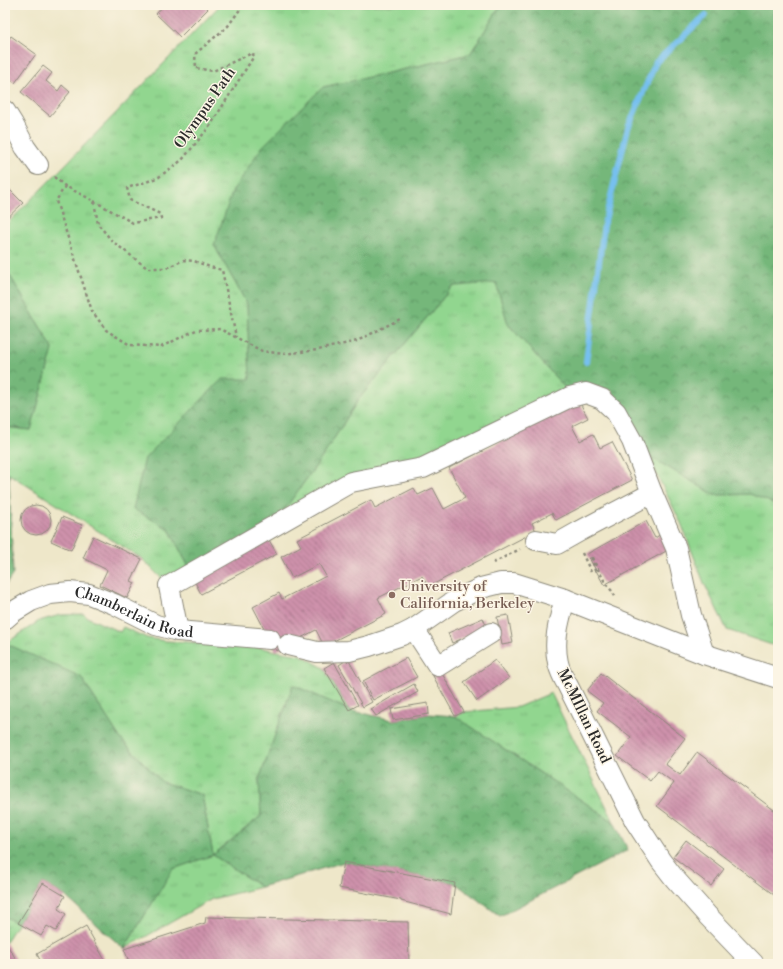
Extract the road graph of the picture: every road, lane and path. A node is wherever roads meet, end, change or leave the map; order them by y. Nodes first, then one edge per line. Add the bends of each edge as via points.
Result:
1 (245, 5) edge
2 (5, 111) edge
3 (38, 165) joint
4 (65, 186) junction
5 (94, 201) junction
6 (402, 318) dead end
7 (236, 338) junction
8 (652, 493) junction
9 (580, 531) junction
10 (536, 540) dead end
11 (565, 599) junction
12 (614, 618) junction
13 (5, 620) edge
14 (414, 629) junction
15 (178, 631) junction
16 (491, 633) dead end
17 (704, 654) junction
18 (778, 678) edge
19 (754, 964) edge

1 - 5 path, Olympus Path via 228,26 195,54 196,68 213,71 252,53 254,56 210,126 182,160 159,177 127,188 130,200 160,214 161,218 133,224
2 - 3 street
3 - 4 path
4 - 5 path
4 - 7 path via 56,201 92,311 106,330 130,345 161,347 196,330 220,329
5 - 7 path via 98,224 112,241 147,268 166,268 184,260 222,270
6 - 7 path via 357,341 318,350 283,354 262,351
8 - 9 street
8 - 15 street via 632,441 616,412 602,399 586,393 570,397 423,468 351,482 169,586
8 - 17 street via 676,548 691,616
9 - 10 street via 557,544
9 - 12 path via 582,555 591,572 595,570 591,556 620,604
11 - 12 street
11 - 14 street, Chamberlain Road via 514,583 501,583 481,588 454,601
11 - 19 street, McMIllan Road via 555,646 558,664 635,821 675,879
12 - 17 street
13 - 15 street, Chamberlain Road via 31,601 50,594 70,592 89,594 156,625
14 - 15 street, Chamberlain Road via 349,651 317,652 279,642
14 - 16 street via 438,666
17 - 18 street

